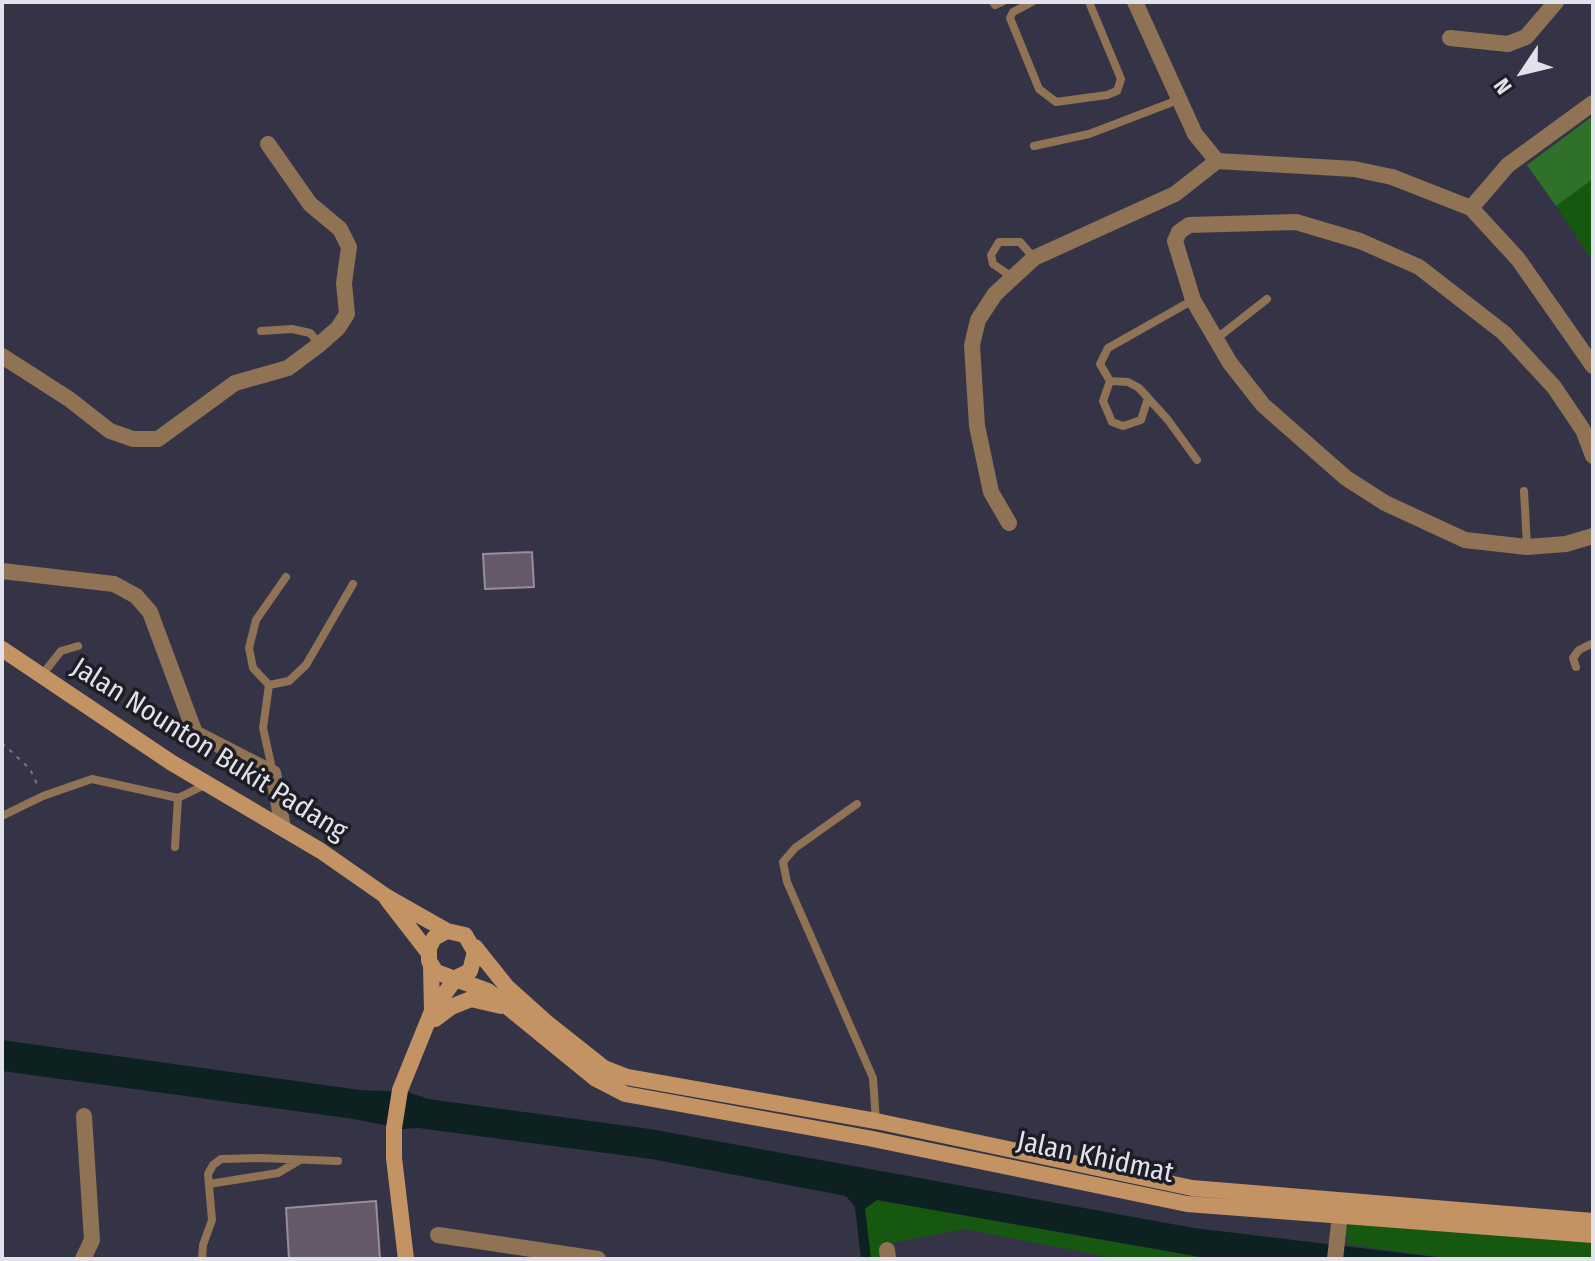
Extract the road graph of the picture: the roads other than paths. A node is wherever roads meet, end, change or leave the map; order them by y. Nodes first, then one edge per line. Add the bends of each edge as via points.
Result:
1 (993, 2) edge
2 (1002, 2) edge
3 (1032, 2) edge
4 (1089, 2) edge
5 (1135, 2) edge
6 (1556, 2) edge
7 (1450, 38) dead end
8 (1178, 100) junction
9 (1593, 103) edge
10 (268, 144) dead end
11 (1034, 146) dead end
12 (1217, 161) junction
13 (1471, 208) junction
14 (1034, 258) junction
15 (1012, 277) junction
16 (1267, 299) dead end
17 (1193, 300) junction
18 (261, 331) dead end
19 (1215, 340) junction
20 (320, 344) junction
21 (2, 356) edge
22 (1593, 366) edge
23 (1110, 381) junction
24 (1148, 398) junction
25 (1593, 456) edge
26 (1197, 460) dead end
27 (1524, 491) dead end
28 (1009, 523) dead end
29 (1593, 536) edge
30 (1527, 547) junction
31 (2, 571) edge
32 (286, 577) dead end
33 (353, 584) dead end
34 (1593, 643) edge
35 (78, 646) dead end
36 (2, 649) edge
37 (1576, 667) dead end
38 (42, 676) junction
39 (269, 685) junction
40 (273, 773) junction
41 (208, 784) junction
42 (178, 798) junction
43 (857, 804) dead end
44 (2, 816) edge
45 (283, 828) junction
46 (175, 847) dead end
47 (387, 897) junction
48 (447, 931) junction
49 (475, 947) junction
50 (429, 959) junction
51 (456, 978) junction
52 (514, 1011) junction
53 (430, 1018) junction
54 (84, 1116) dead end
55 (876, 1121) junction
56 (301, 1160) junction
57 (338, 1161) dead end
58 (209, 1184) junction
59 (1340, 1215) junction
60 (1593, 1221) edge
61 (438, 1235) dead end
62 (1593, 1235) edge
63 (83, 1259) edge
64 (202, 1259) edge
65 (406, 1259) edge
66 (598, 1259) edge
67 (1335, 1259) edge

1 - 2 lane
3 - 4 lane via 1010,18 1039,89 1056,102 1107,95 1117,91 1121,79
5 - 8 street
6 - 7 street via 1526,37 1508,44
8 - 11 lane via 1089,134
8 - 12 street
9 - 13 street via 1508,165
10 - 20 street via 310,204 340,229 349,247 347,314
12 - 13 street via 1354,169 1392,177
12 - 14 street via 1175,194
13 - 22 street via 1518,259
14 - 15 street
14 - 15 lane via 1020,242 999,242 991,255 993,264
15 - 28 street via 978,320 972,345 977,426 991,492
16 - 19 lane
17 - 19 street
17 - 23 lane via 1108,348 1100,364
17 - 25 street via 1175,241 1189,225 1296,222 1394,254 1451,290 1504,333 1554,387 1583,430
18 - 20 lane via 292,329 310,333
19 - 30 street via 1263,405 1346,478 1385,503 1465,540
20 - 21 street via 288,368 235,383 158,439 133,439 110,431
23 - 24 lane via 1128,382
23 - 24 lane via 1103,401 1112,422 1123,426 1141,420
24 - 26 lane
27 - 30 lane
29 - 30 street
31 - 40 street via 114,584 136,596 150,612 195,733
32 - 39 lane via 256,620 249,648 253,668
33 - 39 lane via 306,665 289,681
34 - 37 lane via 1573,658
35 - 38 lane via 61,651
36 - 38 street, Jalan Nounton Bukit Padang
38 - 41 street, Jalan Nounton Bukit Padang
39 - 40 lane via 263,728
40 - 45 street
41 - 42 lane
41 - 45 street, Jalan Nounton Bukit Padang
42 - 44 lane via 92,779
42 - 46 lane
43 - 55 lane via 783,862 873,1078
45 - 47 street, Jalan Nounton Bukit Padang
47 - 48 street, Jalan Nounton Bukit Padang
47 - 50 street, Jalan Nounton Bukit Padang
48 - 49 street via 463,934
48 - 50 street via 434,938
49 - 51 street via 472,968
49 - 55 street via 512,992 611,1071
50 - 51 street via 443,977
50 - 53 street
51 - 52 street, Jalan Khidmat via 488,991
51 - 53 street
52 - 53 street via 471,999
52 - 59 street, Jalan Khidmat via 596,1079 625,1094 1187,1204
53 - 65 street via 400,1090 394,1128
54 - 63 street via 92,1240
55 - 60 street via 1192,1188
56 - 57 lane
56 - 58 lane via 278,1173
56 - 58 lane via 221,1159 208,1174
58 - 64 lane via 212,1220
59 - 62 street, Jalan Khidmat
59 - 67 street
61 - 66 street

